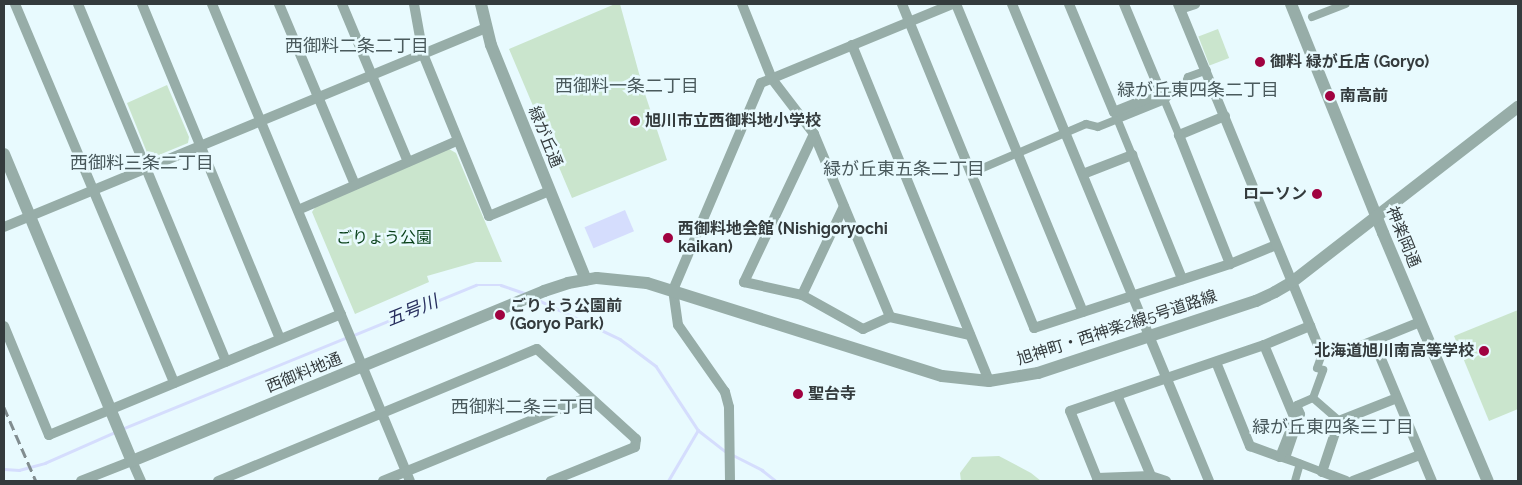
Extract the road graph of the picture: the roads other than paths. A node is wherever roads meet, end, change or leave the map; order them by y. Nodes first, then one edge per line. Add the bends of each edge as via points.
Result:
1 (15, 4) edge
2 (78, 4) edge
3 (142, 4) edge
4 (212, 4) edge
5 (279, 4) edge
6 (342, 4) edge
7 (414, 4) edge
8 (481, 4) edge
9 (742, 4) edge
10 (902, 4) edge
11 (955, 4) edge
12 (1012, 4) edge
13 (1069, 4) edge
14 (1124, 4) edge
15 (1195, 4) edge
16 (1291, 4) edge
17 (1346, 4) edge
18 (1179, 7) edge
19 (1312, 17) dead end
20 (910, 22) junction
21 (486, 28) junction
22 (852, 46) junction
23 (423, 54) junction
24 (1207, 70) junction
25 (372, 76) junction
26 (772, 79) junction
27 (1163, 96) junction
28 (318, 98) junction
29 (1518, 107) edge
30 (1116, 115) junction
31 (1225, 116) junction
32 (261, 122) junction
33 (814, 134) junction
34 (1066, 134) junction
35 (1179, 135) junction
36 (458, 141) junction
37 (201, 147) junction
38 (4, 154) edge
39 (1018, 154) junction
40 (1132, 155) junction
41 (408, 162) junction
42 (147, 169) junction
43 (971, 173) junction
44 (1083, 174) junction
45 (354, 185) junction
46 (93, 191) junction
47 (550, 191) junction
48 (844, 206) junction
49 (298, 210) junction
50 (1376, 216) junction
51 (30, 217) junction
52 (4, 227) edge
53 (1276, 245) junction
54 (1230, 264) junction
55 (1182, 279) junction
56 (586, 280) junction
57 (1292, 282) junction
58 (674, 290) junction
59 (802, 295) junction
60 (1132, 296) junction
61 (1083, 312) junction
62 (341, 314) junction
63 (890, 317) junction
64 (1420, 322) junction
65 (4, 326) edge
66 (1310, 326) junction
67 (970, 335) junction
68 (1150, 336) junction
69 (280, 339) junction
70 (1374, 342) junction
71 (1264, 345) junction
72 (1325, 346) junction
73 (226, 362) junction
74 (1216, 362) junction
75 (362, 366) junction
76 (1166, 378) junction
77 (989, 381) junction
78 (174, 383) junction
79 (1117, 395) junction
80 (589, 397) junction
81 (1313, 398) junction
82 (1397, 398) junction
83 (382, 413) junction
84 (112, 415) junction
85 (1339, 421) junction
86 (1420, 455) junction
87 (1283, 457) junction
88 (132, 461) junction
89 (1300, 464) junction
90 (1322, 472) junction
91 (408, 476) edge
92 (1151, 476) junction
93 (729, 478) edge
94 (81, 481) edge
95 (141, 481) edge
96 (218, 481) edge
97 (383, 481) edge
98 (552, 481) edge
99 (1166, 481) edge
100 (1209, 481) edge
101 (1295, 481) edge
102 (1346, 481) edge
103 (1353, 481) edge
104 (1432, 481) edge
105 (1488, 481) edge

1 - 46 street
2 - 42 street
3 - 37 street
4 - 32 street
5 - 28 street
6 - 25 street
7 - 23 street
8 - 21 street, 緑が丘通
9 - 26 street
10 - 20 street
11 - 20 street
11 - 39 street
12 - 34 street
13 - 30 street
14 - 27 street
15 - 18 street
16 - 50 street, 神楽岡通
17 - 19 street
18 - 24 street
20 - 22 street
20 - 43 street
21 - 23 street
21 - 47 street, 緑が丘通
22 - 26 street
22 - 67 street
23 - 25 street
23 - 36 street
24 - 27 street via 1188,77 1182,90
24 - 31 street
25 - 28 street
25 - 41 street
26 - 33 street
26 - 58 street via 761,83
27 - 30 street
27 - 35 street
28 - 32 street
28 - 45 street
29 - 50 street, 旭神町・西神楽2線5号道路線
30 - 34 street via 1098,127 1086,124
30 - 40 street
31 - 35 street
31 - 53 street
32 - 37 street
32 - 49 street
33 - 48 street
33 - 59 street via 744,282
34 - 39 street
34 - 44 street
35 - 54 street
36 - 41 street
36 - 47 street via 489,216
37 - 42 street
37 - 69 street
38 - 51 street
39 - 43 street
39 - 61 street
40 - 44 street
40 - 55 street
41 - 45 street
42 - 46 street
42 - 73 street
43 - 61 street via 1034,328
44 - 60 street
45 - 49 street
46 - 51 street
46 - 78 street
47 - 56 street, 緑が丘通
48 - 59 street
48 - 63 street
49 - 62 street
50 - 57 street, 旭神町・西神楽2線5号道路線
50 - 64 street, 神楽岡通
51 - 52 street
51 - 84 street
53 - 54 street
53 - 57 street
54 - 55 street
55 - 60 street
56 - 58 street, 旭神町・西神楽2線5号道路線 via 622,279
56 - 75 street, 西御料地通 via 544,291
57 - 66 street
57 - 68 street, 旭神町・西神楽2線5号道路線 via 1256,300
58 - 77 street, 旭神町・西神楽2線5号道路線 via 942,376
58 - 93 street via 678,325 725,392 729,407
59 - 63 street via 863,329
60 - 61 street
60 - 68 street
62 - 69 street
62 - 75 street
63 - 67 street
64 - 70 street
64 - 105 street, 神楽岡通
65 - 84 street via 49,435
66 - 71 street
66 - 72 street via 1317,342
67 - 77 street
68 - 76 street
68 - 77 street, 旭神町・西神楽2線5号道路線 via 1038,373
69 - 73 street
70 - 72 street via 1341,354
70 - 82 street
71 - 74 street
71 - 87 street via 1295,419
72 - 81 street via 1317,368 1323,370
73 - 78 street
74 - 76 street
74 - 87 street via 1250,446
75 - 83 street
75 - 88 street, 西御料地通
76 - 79 street
76 - 100 street
78 - 84 street
79 - 92 street
79 - 92 street via 1070,411 1082,443 1097,478
80 - 83 street via 537,349
80 - 91 street
80 - 98 street via 636,439 634,447
81 - 85 street
81 - 87 street via 1297,405 1301,414
82 - 85 street
82 - 86 street
83 - 91 street
83 - 96 street
84 - 88 street
85 - 90 street
86 - 103 street
86 - 104 street
87 - 89 street
88 - 94 street
88 - 95 street
89 - 90 street
89 - 101 street
90 - 102 street
91 - 97 street
92 - 99 street

